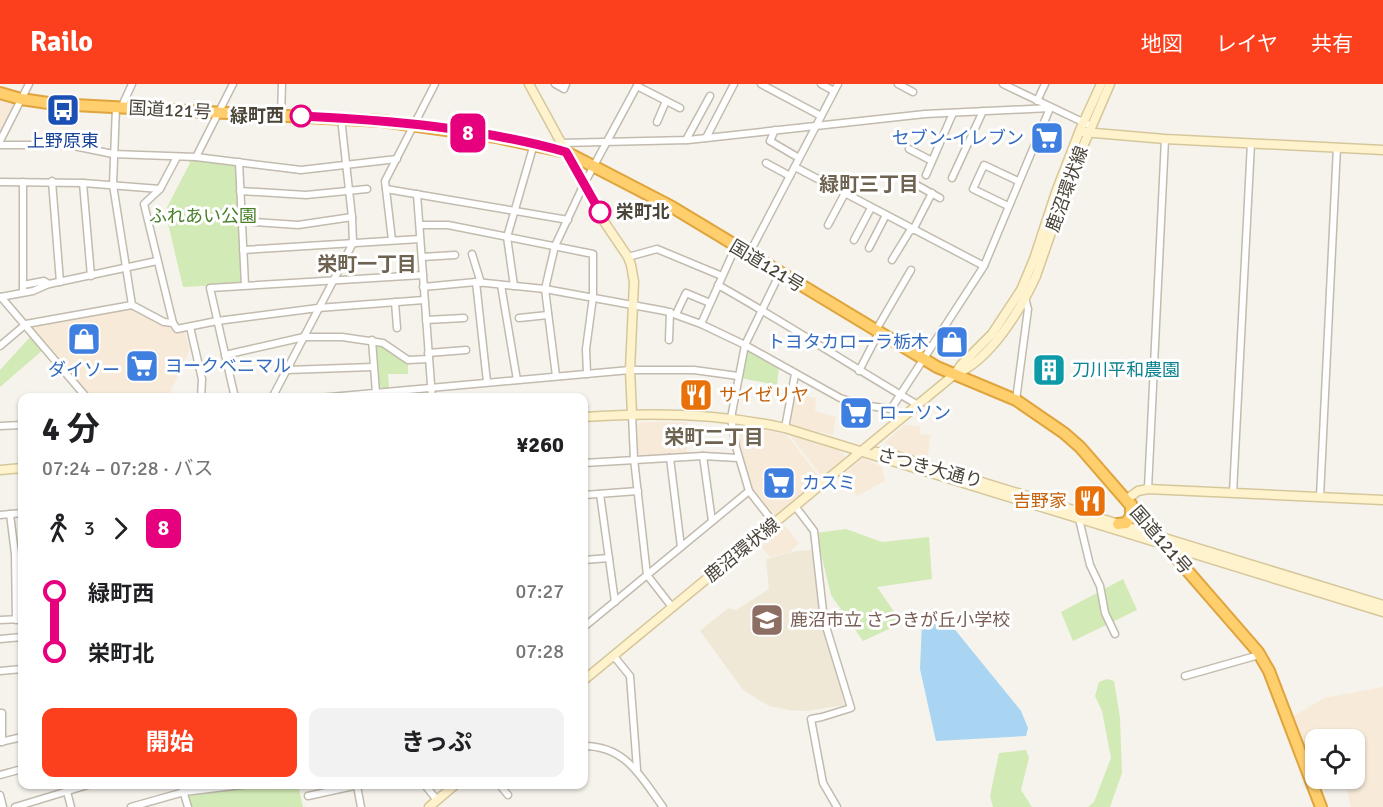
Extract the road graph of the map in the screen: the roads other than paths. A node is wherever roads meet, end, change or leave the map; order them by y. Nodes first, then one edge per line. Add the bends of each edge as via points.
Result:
1 (29, 84) edge
2 (132, 84) edge
3 (232, 84) edge
4 (282, 84) edge
5 (435, 84) edge
6 (555, 84) edge
7 (566, 84) edge
8 (734, 84) edge
9 (821, 84) edge
10 (838, 84) edge
11 (1045, 84) edge
12 (637, 85) edge
13 (764, 85) edge
14 (903, 85) edge
15 (1006, 85) edge
16 (1108, 85) edge
17 (531, 86) edge
18 (1095, 89) edge
19 (834, 91) junction
20 (913, 92) dead end
21 (0, 93) edge
22 (710, 96) dead end
23 (21, 99) junction
24 (666, 101) junction
25 (1037, 101) junction
26 (118, 107) junction
27 (680, 108) dead end
28 (1050, 108) junction
29 (983, 111) junction
30 (218, 112) junction
31 (953, 113) junction
32 (281, 115) junction
33 (821, 116) junction
34 (341, 118) junction
35 (657, 122) dead end
36 (414, 125) junction
37 (815, 126) junction
38 (1085, 128) junction
39 (775, 130) junction
40 (706, 138) junction
41 (1165, 139) junction
42 (686, 140) junction
43 (0, 143) edge
44 (608, 143) junction
45 (1251, 143) junction
46 (534, 144) junction
47 (1337, 147) junction
48 (563, 148) junction
49 (909, 149) dead end
50 (1383, 150) edge
51 (113, 154) junction
52 (177, 157) junction
53 (196, 157) junction
54 (800, 158) junction
55 (397, 159) junction
56 (932, 161) junction
57 (238, 162) junction
58 (766, 163) dead end
59 (346, 164) junction
60 (594, 166) junction
61 (795, 167) junction
62 (926, 175) dead end
63 (790, 176) junction
64 (952, 178) dead end
65 (52, 181) junction
66 (1018, 181) junction
67 (0, 182) edge
68 (23, 182) junction
69 (83, 183) junction
70 (585, 184) junction
71 (915, 184) dead end
72 (113, 185) junction
73 (160, 189) junction
74 (367, 189) dead end
75 (386, 189) junction
76 (240, 191) junction
77 (349, 192) junction
78 (417, 194) junction
79 (844, 194) junction
80 (932, 194) junction
81 (940, 198) dead end
82 (1008, 206) junction
83 (871, 208) junction
84 (514, 209) junction
85 (886, 216) junction
86 (352, 217) junction
87 (568, 220) junction
88 (241, 221) junction
89 (420, 225) junction
90 (828, 225) dead end
91 (912, 230) junction
92 (507, 237) junction
93 (420, 239) junction
94 (392, 240) junction
95 (854, 240) dead end
96 (353, 243) junction
97 (555, 246) junction
98 (736, 246) junction
99 (868, 248) dead end
100 (243, 250) junction
101 (472, 254) dead end
102 (749, 254) junction
103 (455, 255) dead end
104 (422, 257) junction
105 (628, 257) junction
106 (892, 260) dead end
107 (157, 261) junction
108 (984, 266) junction
109 (126, 268) junction
110 (911, 270) dead end
111 (780, 273) junction
112 (423, 275) junction
113 (91, 276) junction
114 (722, 276) junction
115 (332, 280) junction
116 (60, 282) junction
117 (479, 283) junction
118 (245, 285) junction
119 (501, 285) junction
120 (718, 285) junction
121 (514, 286) junction
122 (423, 287) junction
123 (23, 288) junction
124 (545, 289) junction
125 (1, 297) edge
126 (593, 297) junction
127 (1025, 298) junction
128 (424, 300) junction
129 (395, 302) junction
130 (710, 303) junction
131 (633, 304) junction
132 (132, 305) junction
133 (318, 308) junction
134 (762, 309) junction
135 (673, 313) junction
136 (548, 315) junction
137 (464, 318) dead end
138 (519, 318) dead end
139 (426, 320) junction
140 (217, 321) junction
141 (173, 323) junction
142 (26, 324) junction
143 (701, 324) junction
144 (190, 327) junction
145 (397, 328) dead end
146 (878, 331) junction
147 (304, 337) junction
148 (372, 340) junction
149 (669, 340) dead end
150 (745, 345) junction
151 (0, 346) edge
152 (466, 350) dead end
153 (225, 355) junction
154 (428, 356) junction
155 (925, 360) junction
156 (373, 367) junction
157 (286, 370) junction
158 (630, 370) junction
159 (859, 371) junction
160 (587, 374) junction
161 (795, 374) junction
162 (955, 374) junction
163 (556, 376) junction
164 (738, 376) junction
165 (517, 380) junction
166 (487, 382) junction
167 (431, 387) junction
168 (83, 393) edge
169 (201, 393) edge
170 (234, 393) edge
171 (274, 393) edge
172 (376, 393) joint
173 (432, 393) edge
174 (900, 395) junction
175 (1016, 400) junction
176 (918, 405) junction
177 (632, 414) junction
178 (588, 417) edge
179 (731, 418) junction
180 (18, 425) edge
181 (0, 426) edge
182 (785, 428) junction
183 (861, 450) junction
184 (703, 456) junction
185 (670, 458) junction
186 (738, 458) junction
187 (634, 459) junction
188 (588, 463) edge
189 (18, 468) edge
190 (0, 470) edge
191 (1148, 489) junction
192 (638, 491) junction
193 (749, 491) junction
194 (1233, 493) junction
195 (600, 494) junction
196 (588, 495) edge
197 (1320, 497) junction
198 (1383, 500) edge
199 (1129, 501) junction
200 (795, 506) junction
201 (18, 513) edge
202 (10, 514) junction
203 (0, 515) edge
204 (1079, 519) junction
205 (712, 521) junction
206 (774, 523) junction
207 (1118, 524) junction
208 (1159, 537) junction
209 (1168, 546) junction
210 (681, 547) junction
211 (609, 558) junction
212 (588, 560) edge
213 (647, 575) junction
214 (615, 602) junction
215 (18, 604) edge
216 (1383, 605) edge
217 (672, 607) junction
218 (1383, 612) edge
219 (0, 620) edge
220 (18, 620) edge
221 (588, 624) edge
222 (1115, 634) dead end
223 (18, 637) edge
224 (0, 639) edge
225 (613, 655) junction
226 (1259, 655) junction
227 (18, 670) edge
228 (0, 672) edge
229 (1185, 676) dead end
230 (588, 677) edge
231 (0, 713) edge
232 (18, 738) edge
233 (1, 742) edge
234 (588, 746) edge
235 (637, 769) junction
236 (18, 770) edge
237 (0, 775) edge
238 (66, 789) edge
239 (76, 789) edge
240 (183, 789) edge
241 (209, 789) edge
242 (326, 789) edge
243 (360, 789) edge
244 (428, 789) edge
245 (450, 789) edge
246 (504, 789) edge
247 (67, 792) junction
248 (184, 792) junction
249 (0, 795) edge
250 (508, 795) dead end
251 (308, 796) dead end
252 (437, 800) junction
253 (153, 804) edge
254 (3, 807) edge
255 (15, 807) edge
256 (71, 807) edge
257 (130, 807) edge
258 (188, 807) edge
259 (361, 807) edge
260 (429, 807) edge
261 (663, 807) edge
262 (837, 807) edge
263 (1321, 807) edge

1 - 23 street
2 - 26 street
3 - 30 street
4 - 32 street
5 - 36 street
6 - 7 street via 564,89
8 - 40 street
9 - 19 street
10 - 19 street
11 - 25 street
12 - 24 street
12 - 44 street
13 - 33 street
14 - 20 street
15 - 25 street
16 - 18 street, 鹿沼環状線
16 - 38 street, 鹿沼環状線
17 - 48 street
18 - 38 street, 鹿沼環状線
19 - 33 street
21 - 23 highway, 国道121号
22 - 42 street
23 - 26 highway, 国道121号
23 - 43 street
24 - 27 street
24 - 35 street
25 - 28 street
26 - 30 highway, 国道121号
26 - 51 street
28 - 29 street
28 - 38 street
28 - 66 street
29 - 31 street
29 - 64 street
30 - 32 highway, 国道121号
30 - 53 street
31 - 37 street
31 - 56 street
32 - 34 highway, 国道121号
33 - 37 street
34 - 36 highway, 国道121号
34 - 59 street
36 - 46 highway, 国道121号
36 - 55 street
37 - 39 street
37 - 54 street
38 - 41 street
38 - 127 street, 鹿沼環状線 via 1036,276
38 - 162 street, 鹿沼環状線 via 1056,192 1021,290 992,334
39 - 40 street
39 - 54 street via 770,141
40 - 42 street
41 - 45 street
41 - 191 street
42 - 44 street
43 - 51 street via 69,145
44 - 48 street
44 - 60 street
45 - 47 street
45 - 194 street
46 - 48 highway, 国道121号
46 - 84 street
47 - 50 street
47 - 197 street
48 - 60 highway, 国道121号
48 - 70 street
49 - 56 street
51 - 52 street
51 - 72 street
52 - 53 street
52 - 73 street
53 - 57 street
54 - 61 street
55 - 59 street
55 - 75 street via 385,181
56 - 62 street
57 - 59 street via 301,170
57 - 76 street
58 - 63 street
59 - 77 street
60 - 70 street
60 - 98 highway, 国道121号
61 - 63 street
61 - 79 street
63 - 102 street
65 - 68 street
65 - 69 street
65 - 116 street
66 - 82 street
66 - 82 street via 984,165 973,189
67 - 68 street
68 - 123 street
69 - 72 street
69 - 113 street
70 - 87 street
70 - 105 street
71 - 80 street
72 - 73 street
72 - 109 street
73 - 107 street via 144,204
74 - 77 street
75 - 78 street
75 - 94 street
76 - 77 street via 306,195
76 - 88 street
77 - 86 street
78 - 84 street
78 - 89 street
79 - 83 street
79 - 90 street
80 - 81 street
80 - 91 street
82 - 108 street
83 - 85 street
83 - 95 street
84 - 87 street
84 - 92 street
85 - 91 street
85 - 99 street
86 - 88 street via 298,225
86 - 96 street
87 - 97 street
88 - 100 street
89 - 92 street via 448,225
89 - 93 street
91 - 106 street
91 - 108 street
92 - 97 street
92 - 121 street
93 - 94 street
93 - 104 street
94 - 96 street
96 - 100 street
96 - 115 street
97 - 124 street
97 - 126 street via 593,254
98 - 102 highway, 国道121号
98 - 114 street
100 - 118 street
101 - 117 street
102 - 111 highway, 国道121号
103 - 104 street
104 - 112 street
105 - 114 street via 657,249
105 - 131 street via 634,277
107 - 109 street
107 - 141 street
108 - 155 street
109 - 113 street
109 - 132 street
110 - 146 street
111 - 134 street
111 - 146 highway, 国道121号
112 - 115 street
112 - 122 street
113 - 116 street
114 - 120 street
115 - 118 street
115 - 133 street
116 - 123 street via 44,281
117 - 119 street
117 - 122 street
117 - 166 street
118 - 140 street via 210,288
119 - 121 street
119 - 165 street
120 - 130 street
120 - 134 street
121 - 124 street
122 - 128 street
123 - 125 street
124 - 126 street
124 - 136 street
125 - 142 street
126 - 131 street
126 - 160 street
127 - 162 street, 鹿沼環状線 via 984,353 967,370
127 - 175 street via 1028,309
128 - 129 street
128 - 139 street
129 - 133 street
129 - 145 street
130 - 135 street via 686,293
130 - 143 street
131 - 135 street
131 - 158 street
132 - 141 street
132 - 142 street
133 - 140 street
133 - 147 street
134 - 150 street
134 - 159 street
135 - 143 street
135 - 149 street
136 - 138 street
136 - 163 street
137 - 139 street
139 - 154 street
140 - 144 street
140 - 153 street
141 - 144 street via 177,329
142 - 151 street
142 - 168 street
143 - 150 street
144 - 169 street via 202,379
146 - 155 highway, 国道121号
146 - 159 street
147 - 148 street
147 - 153 street
147 - 157 street
148 - 154 street via 408,360
148 - 156 street
150 - 161 street
150 - 164 street
152 - 154 street
153 - 170 street
154 - 167 street
155 - 162 highway, 国道121号
155 - 174 street
156 - 157 street
156 - 172 street
157 - 171 street
158 - 160 street
158 - 164 street via 694,370
158 - 177 street
159 - 174 street
160 - 163 street
161 - 174 street via 862,405 891,409
161 - 182 street
162 - 175 highway, 国道121号
162 - 176 street, 鹿沼環状線
163 - 165 street
164 - 179 street
165 - 166 street
166 - 167 street
167 - 172 street
167 - 173 street
174 - 176 street
175 - 199 highway, 国道121号 via 1080,447
176 - 183 street, 鹿沼環状線
177 - 178 street
177 - 179 street
177 - 187 street
179 - 182 street
179 - 186 street
180 - 181 street
182 - 183 street
183 - 200 street, 鹿沼環状線
183 - 204 street, さつき大通り
183 - 207 street, さつき大通り via 887,453
184 - 185 street
184 - 186 street
184 - 205 street
185 - 187 street
185 - 210 street
186 - 193 street
187 - 188 street
187 - 192 street
189 - 190 street
191 - 194 street
191 - 199 street via 1138,491
192 - 195 street
192 - 213 street
193 - 205 street
193 - 206 street
194 - 197 street
195 - 196 street
195 - 211 street
197 - 198 street
199 - 207 highway via 1131,516 1126,523
199 - 208 highway, 国道121号
200 - 206 street, 鹿沼環状線
200 - 262 street via 814,531 824,620 851,708 811,719 823,783
201 - 202 street
202 - 203 street
202 - 215 street
204 - 209 street, さつき大通り
204 - 222 street via 1090,565
205 - 210 street
206 - 217 street, 鹿沼環状線
207 - 208 street, さつき大通り
208 - 209 highway, 国道121号
208 - 216 street, さつき大通り
209 - 218 street, さつき大通り
209 - 226 highway, 国道121号
210 - 213 street
211 - 212 street
211 - 214 street
213 - 214 street
213 - 217 street
214 - 221 street
217 - 225 street, 鹿沼環状線
219 - 220 street
223 - 224 street
225 - 230 street, 鹿沼環状線
225 - 235 street via 630,676
226 - 229 street
226 - 263 highway, 国道121号 via 1269,671
227 - 228 street
231 - 233 street
232 - 233 street
234 - 235 street via 608,749
235 - 261 street
236 - 237 street
238 - 247 street
239 - 247 street
240 - 248 street
241 - 248 street
242 - 251 street
243 - 259 street
244 - 252 street
245 - 252 street
246 - 250 street
247 - 255 street
247 - 256 street
248 - 253 street
248 - 258 street
249 - 254 street
252 - 260 street
253 - 257 street

